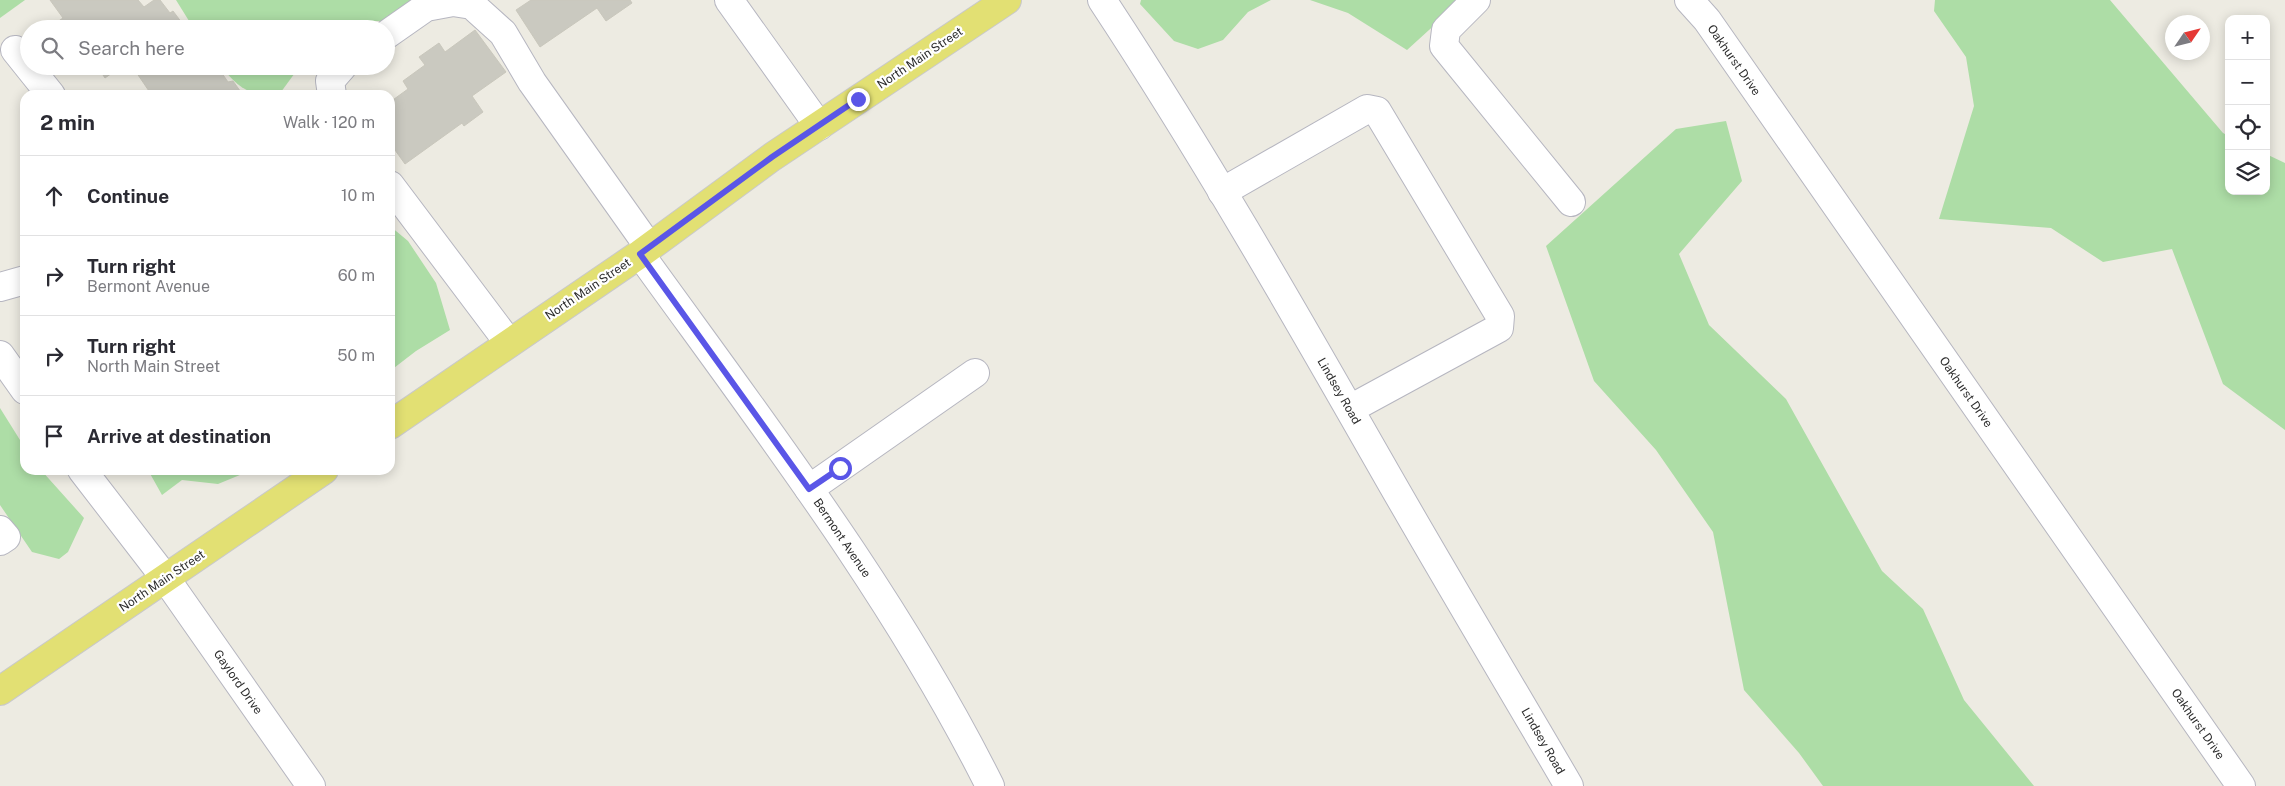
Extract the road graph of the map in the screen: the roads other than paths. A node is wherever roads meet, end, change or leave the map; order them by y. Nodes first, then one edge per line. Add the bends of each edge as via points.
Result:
1 (729, 0) edge
2 (1007, 0) edge
3 (1102, 0) edge
4 (1476, 0) edge
5 (1694, 2) edge
6 (395, 29) edge
7 (15, 50) dead end
8 (20, 56) edge
9 (35, 75) edge
10 (335, 75) edge
11 (47, 90) edge
12 (331, 90) edge
13 (818, 126) junction
14 (395, 192) edge
15 (1222, 192) junction
16 (1571, 202) dead end
17 (644, 250) junction
18 (20, 281) edge
19 (0, 287) edge
20 (510, 343) junction
21 (0, 355) edge
22 (975, 374) dead end
23 (20, 383) edge
24 (1350, 409) junction
25 (395, 422) edge
26 (86, 475) edge
27 (317, 475) edge
28 (809, 489) junction
29 (0, 530) edge
30 (0, 541) edge
31 (166, 579) junction
32 (0, 692) edge
33 (311, 786) edge
34 (990, 786) edge
35 (1569, 786) edge
36 (2241, 786) edge

1 - 13 street
2 - 13 main road, North Main Street
3 - 15 street, Lindsey Road
4 - 16 street via 1446,30 1444,46
5 - 36 street, Oakhurst Drive
6 - 17 street, Bermont Avenue via 426,7 453,2 472,5 503,33
7 - 8 street
9 - 11 street
10 - 12 street via 330,81
13 - 17 main road, North Main Street
14 - 20 street
15 - 24 street, Lindsey Road
15 - 24 street via 1367,109 1377,111 1500,316 1499,328
17 - 20 main road, North Main Street
17 - 28 street, Bermont Avenue
18 - 19 street
20 - 25 main road, North Main Street
21 - 23 street
22 - 28 street
24 - 35 street, Lindsey Road
26 - 31 street, Gaylord Drive
27 - 31 main road, North Main Street
28 - 34 street, Bermont Avenue via 867,575 962,730
29 - 30 street via 6,537
31 - 32 main road, North Main Street
31 - 33 street, Gaylord Drive

